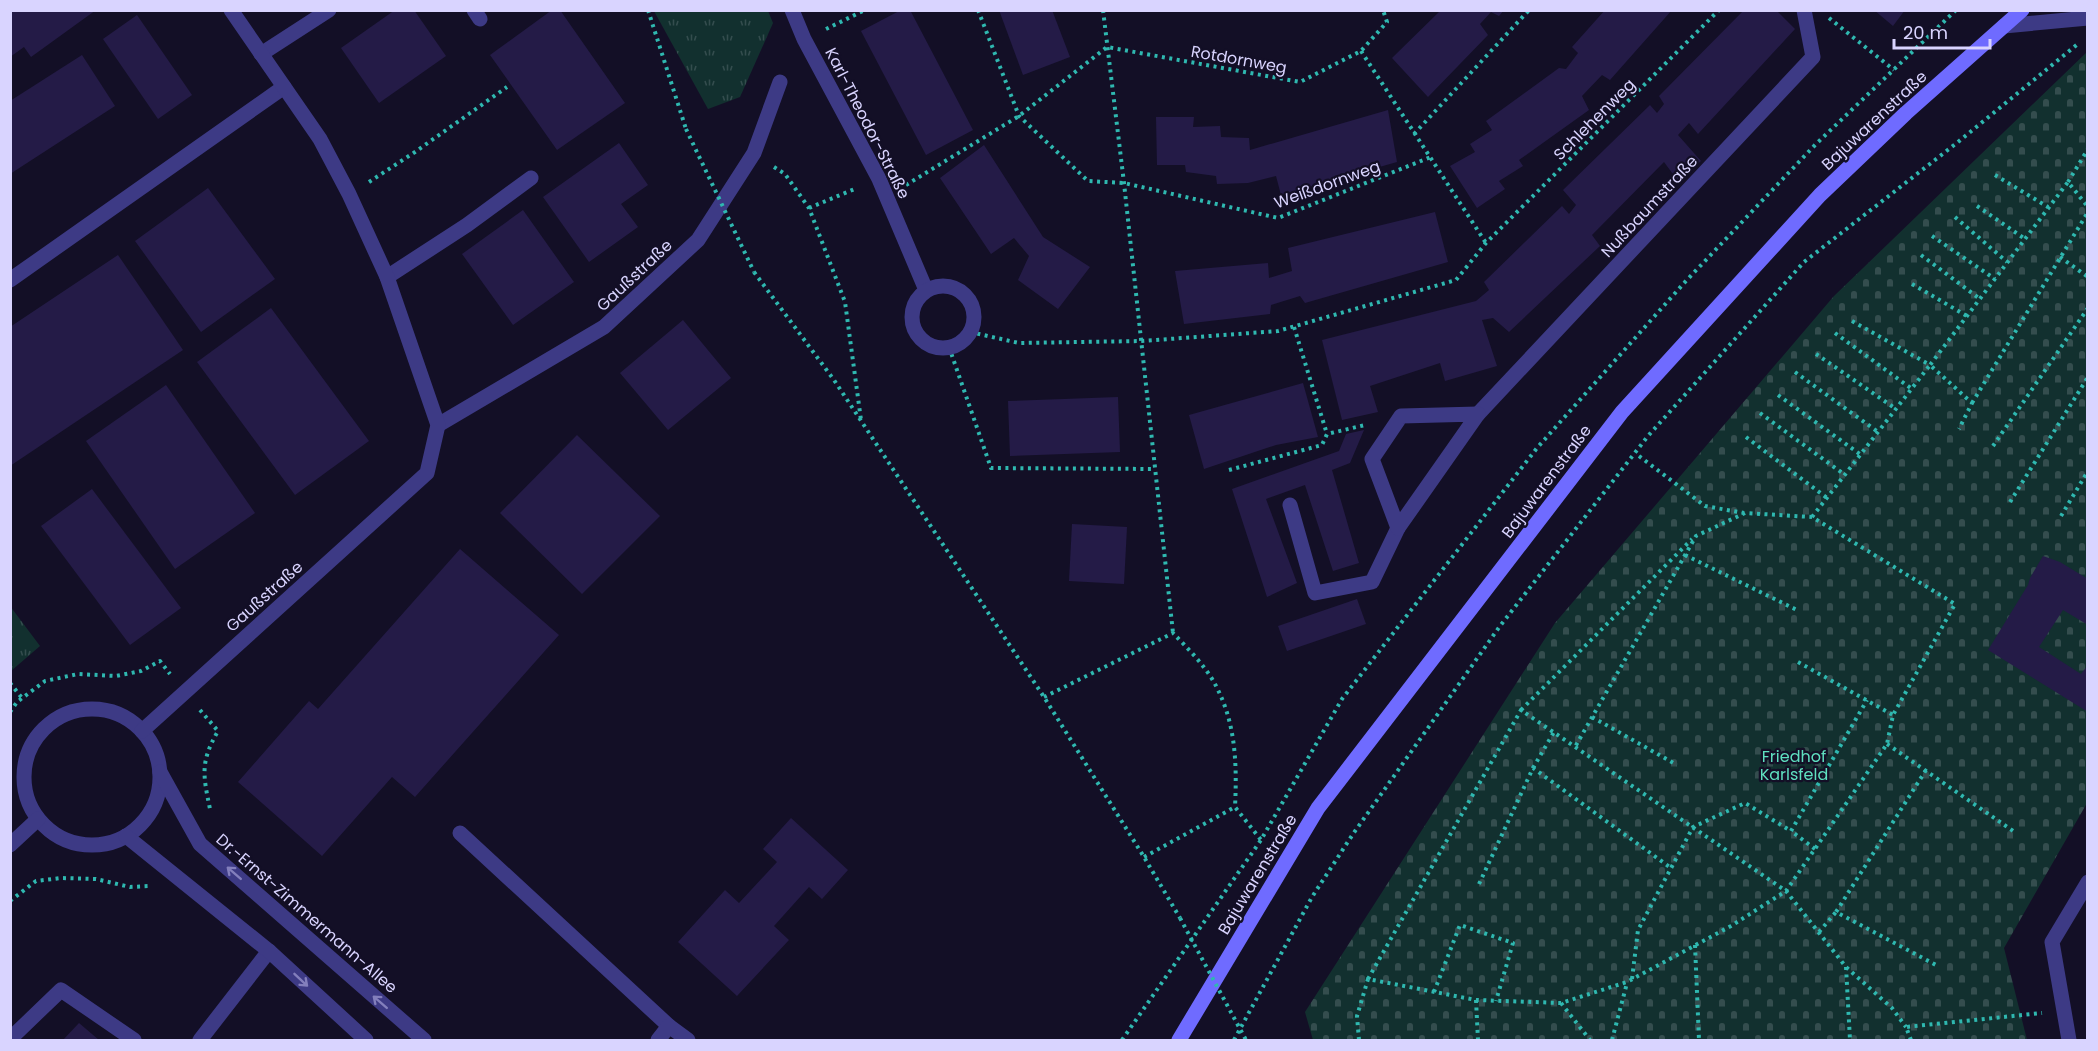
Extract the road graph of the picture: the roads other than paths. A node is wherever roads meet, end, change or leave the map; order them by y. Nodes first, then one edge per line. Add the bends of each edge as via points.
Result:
1 (231, 10) edge
2 (329, 10) edge
3 (792, 10) edge
4 (1804, 10) edge
5 (2022, 10) edge
6 (2088, 18) edge
7 (2004, 26) junction
8 (261, 54) junction
9 (780, 82) dead end
10 (284, 87) junction
11 (531, 178) dead end
12 (387, 277) junction
13 (10, 280) edge
14 (926, 290) junction
15 (1478, 414) junction
16 (438, 425) junction
17 (1290, 505) dead end
18 (1398, 528) junction
19 (142, 731) junction
20 (160, 772) junction
21 (38, 819) junction
22 (460, 833) dead end
23 (126, 836) junction
24 (10, 845) edge
25 (2088, 882) edge
26 (269, 951) junction
27 (669, 1026) junction
28 (10, 1038) edge
29 (134, 1041) edge
30 (200, 1041) edge
31 (366, 1041) edge
32 (424, 1041) edge
33 (658, 1041) edge
34 (688, 1041) edge
35 (1179, 1041) edge
36 (2069, 1041) edge

1 - 8 street
2 - 8 street
3 - 14 street, Karl-Theodor-Straße via 879,179
4 - 15 street, Nußbaumstraße via 1814,57
5 - 7 main road, Bajuwarenstraße
6 - 7 street
7 - 35 main road, Bajuwarenstraße via 1820,195 1622,412 1318,808
8 - 10 street
9 - 16 street, Gaußstraße via 754,153 698,240 604,327
10 - 12 street via 320,139
10 - 13 street
11 - 12 street
12 - 16 street
14 - 14 street via 915,303 912,320 918,336 932,346 949,347 962,342 970,332 974,311 964,293 945,285
15 - 18 street, Nußbaumstraße
15 - 18 street via 1401,416 1372,459
16 - 19 street, Gaußstraße via 427,473
17 - 18 street, Nußbaumstraße via 1315,593 1372,582
19 - 20 street via 155,750
19 - 21 street via 107,710 86,709 66,714 48,725 34,741 26,760 28,801
20 - 23 street via 157,797 146,820
32 -> 20 street, Dr.-Ernst-Zimmermann-Allee via 200,844
21 - 23 street via 52,832 89,845
21 - 24 street
22 - 27 street
23 - 26 street
25 - 36 street via 2052,942
26 - 30 street
26 -> 31 street
27 - 33 street
27 - 34 street
28 - 29 street via 61,990

